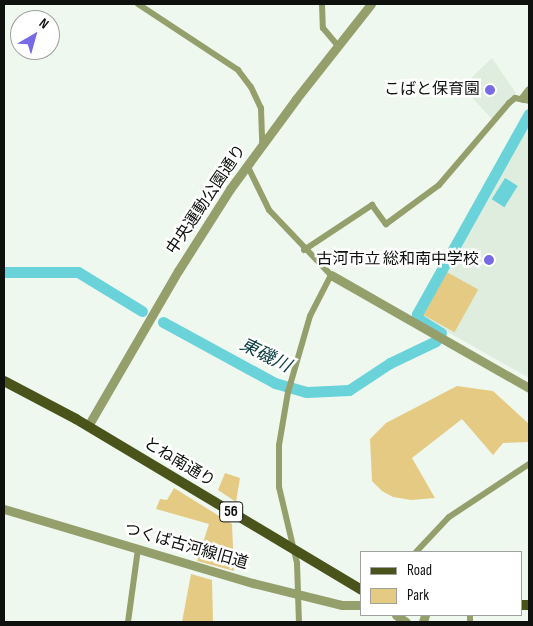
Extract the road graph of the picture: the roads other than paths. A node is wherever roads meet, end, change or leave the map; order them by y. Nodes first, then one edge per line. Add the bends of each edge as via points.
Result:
1 (138, 4) edge
2 (322, 4) edge
3 (372, 4) edge
4 (338, 46) junction
5 (527, 96) edge
6 (262, 145) junction
7 (247, 164) junction
8 (304, 250) junction
9 (331, 276) junction
10 (4, 381) edge
11 (529, 388) edge
12 (88, 426) junction
13 (529, 464) edge
14 (4, 509) edge
15 (138, 549) junction
16 (295, 550) junction
17 (417, 551) edge
18 (360, 589) edge
19 (299, 593) junction
20 (360, 605) edge
21 (128, 622) edge
22 (299, 622) edge

1 - 6 street via 238,70 261,108
2 - 4 street via 323,28
3 - 4 street, 中央運動公園通り
4 - 6 street, 中央運動公園通り
5 - 8 street via 509,103 439,185 386,224 372,204
6 - 7 street, 中央運動公園通り
7 - 8 street via 269,210
7 - 12 street, 中央運動公園通り via 196,241
8 - 9 street
9 - 11 street
9 - 16 street via 310,316 289,389 277,468
10 - 12 main road, とね南通り / 56
12 - 16 main road, とね南通り / 56
13 - 17 street via 449,517
14 - 15 street, つくば古河線旧道
15 - 19 street, つくば古河線旧道
15 - 21 street
16 - 18 main road, とね南通り / 56
16 - 19 street
19 - 20 street, つくば古河線旧道 via 342,605
19 - 22 street

